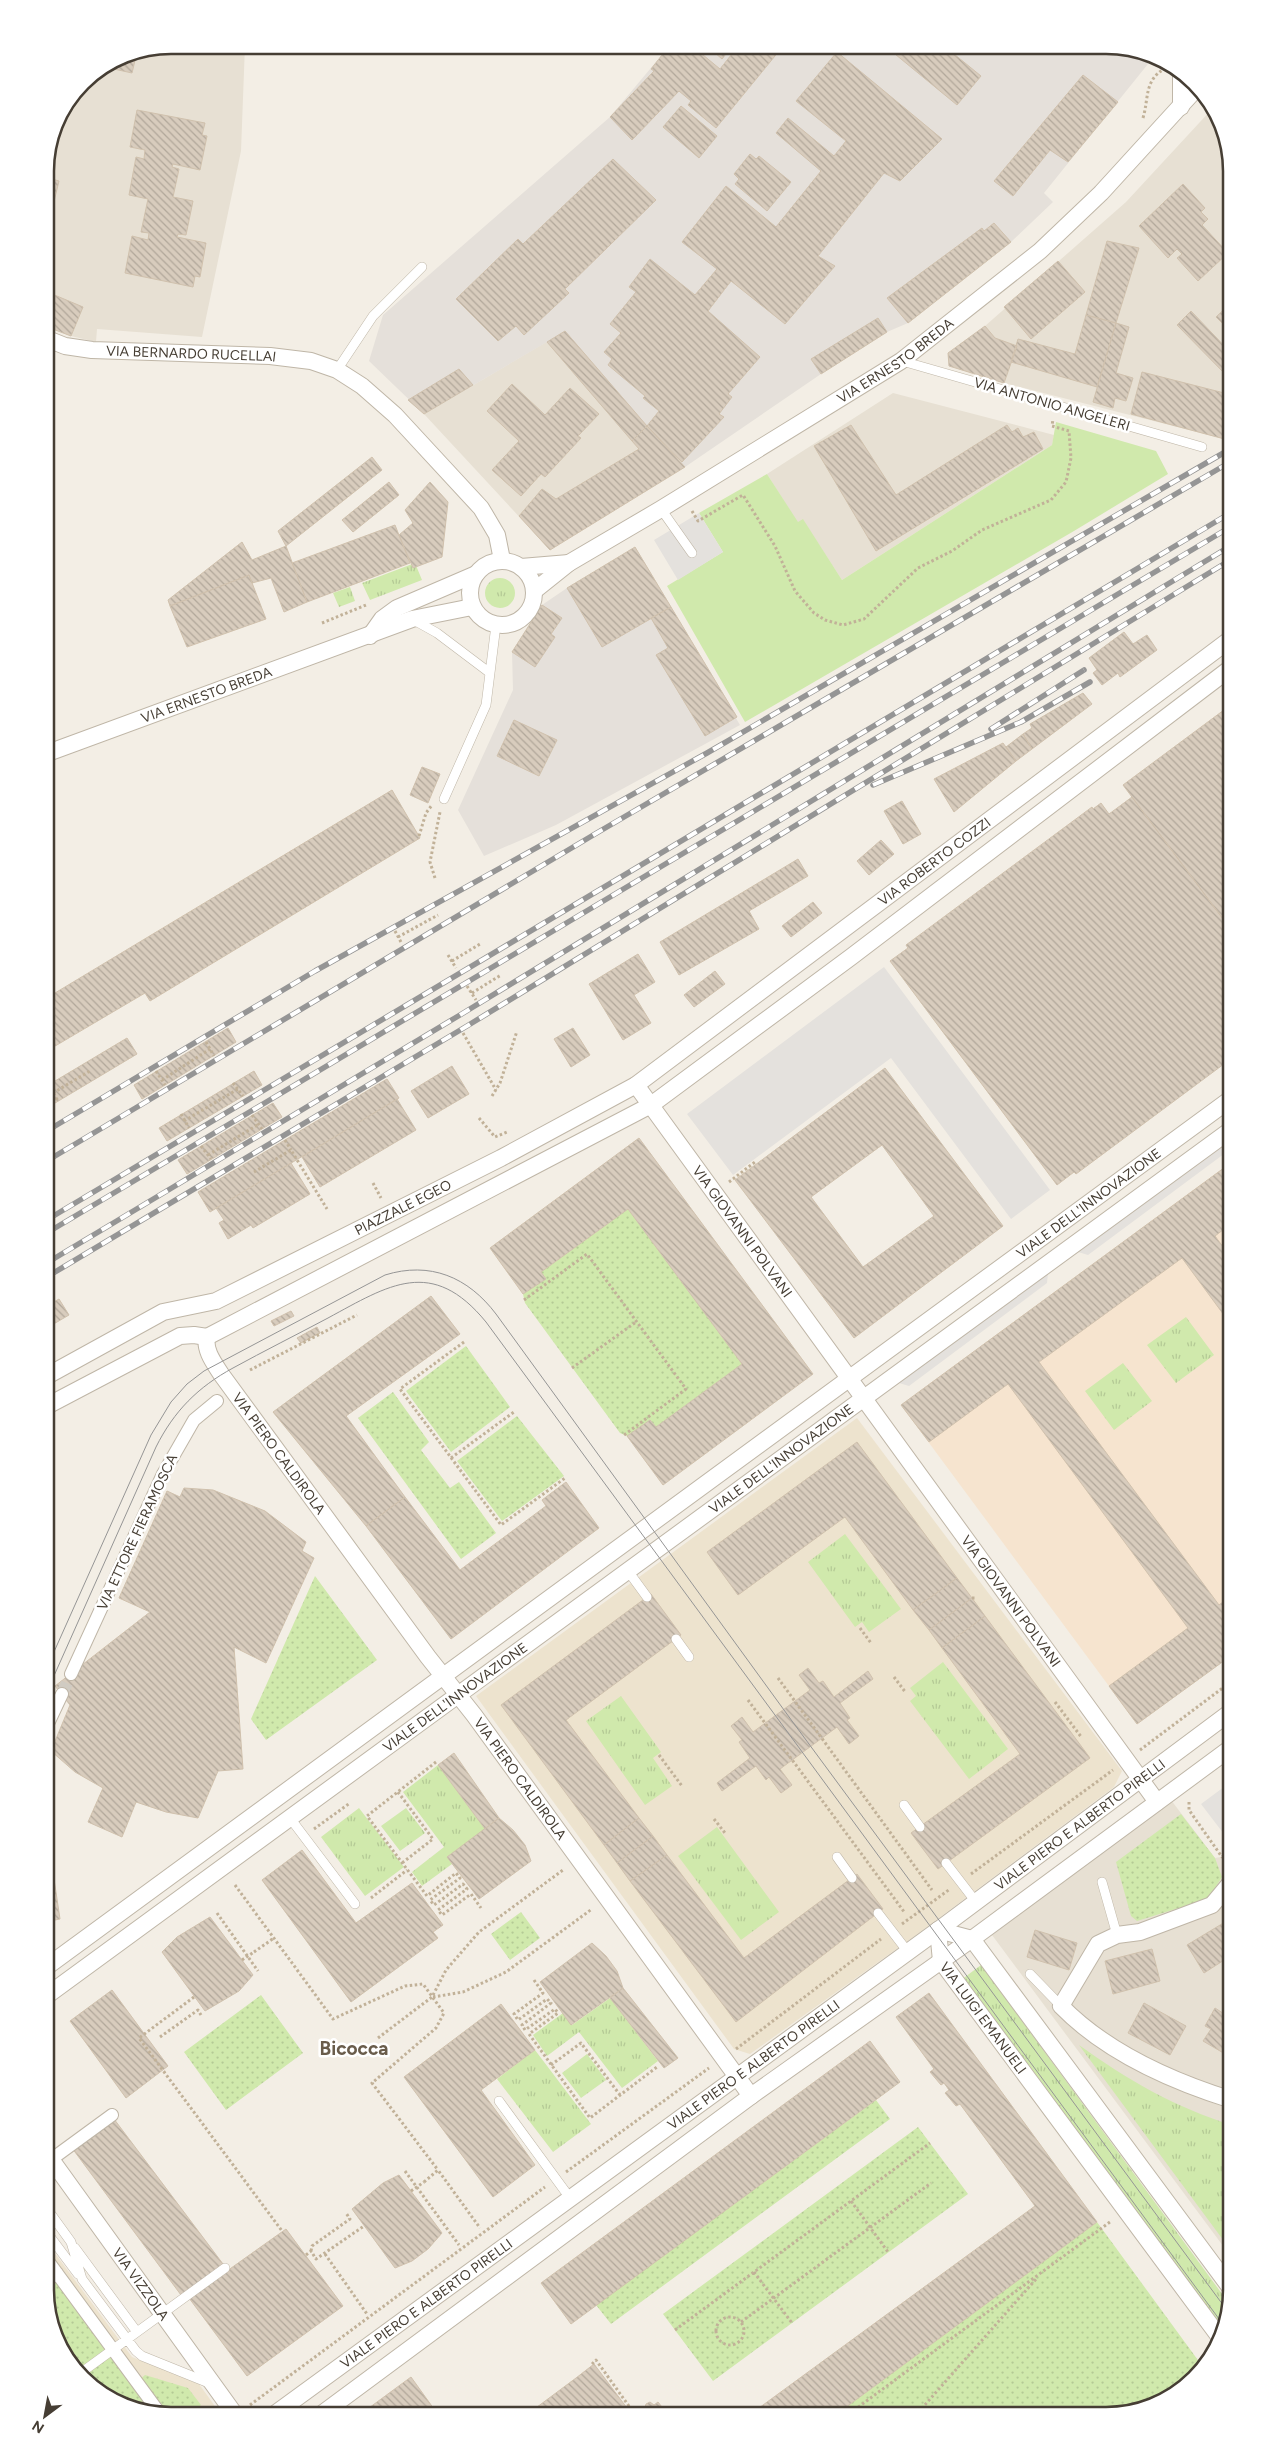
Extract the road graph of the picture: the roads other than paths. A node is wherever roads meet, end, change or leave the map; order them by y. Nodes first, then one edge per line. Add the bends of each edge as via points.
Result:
1 (1175, 77) edge
2 (1192, 92) edge
3 (1181, 107) junction
4 (422, 267) dead end
5 (54, 342) edge
6 (902, 361) junction
7 (337, 370) junction
8 (1202, 447) dead end
9 (661, 509) junction
10 (692, 553) dead end
11 (502, 560) junction
12 (569, 563) junction
13 (521, 566) junction
14 (476, 574) junction
15 (534, 591) junction
16 (472, 607) junction
17 (412, 619) junction
18 (496, 625) junction
19 (370, 636) junction
20 (1223, 645) edge
21 (490, 673) junction
22 (1223, 674) edge
23 (54, 751) edge
24 (444, 799) road end
25 (636, 1084) junction
26 (651, 1105) junction
27 (1223, 1105) edge
28 (1223, 1137) edge
29 (207, 1337) junction
30 (54, 1372) edge
31 (849, 1379) junction
32 (864, 1399) junction
33 (217, 1401) dead end
34 (54, 1402) edge
35 (628, 1571) junction
36 (647, 1597) dead end
37 (676, 1639) dead end
38 (689, 1657) dead end
39 (71, 1674) tunnel mouth
40 (444, 1677) junction
41 (62, 1694) tunnel mouth
42 (459, 1696) junction
43 (54, 1711) edge
44 (1223, 1718) edge
45 (1223, 1754) edge
46 (1141, 1779) junction
47 (1157, 1802) junction
48 (904, 1805) dead end
49 (290, 1818) junction
50 (920, 1827) dead end
51 (837, 1857) dead end
52 (946, 1863) dead end
53 (852, 1878) dead end
54 (1102, 1882) dead end
55 (1223, 1892) edge
56 (976, 1902) junction
57 (355, 1904) dead end
58 (878, 1913) dead end
59 (938, 1930) junction
60 (1117, 1935) junction
61 (972, 1939) junction
62 (908, 1952) junction
63 (54, 1961) edge
64 (941, 1961) junction
65 (1030, 1974) dead end
66 (54, 1989) edge
67 (1061, 2006) junction
68 (736, 2076) junction
69 (751, 2096) junction
70 (1223, 2097) edge
71 (499, 2102) dead end
72 (112, 2115) dead end
73 (54, 2153) edge
74 (54, 2167) edge
75 (570, 2198) junction
76 (54, 2219) edge
77 (54, 2242) edge
78 (70, 2242) junction
79 (225, 2268) dead end
80 (54, 2269) edge
81 (57, 2273) junction
82 (54, 2275) edge
83 (82, 2278) junction
84 (1223, 2278) edge
85 (163, 2314) junction
86 (134, 2328) dead end
87 (1215, 2331) edge
88 (126, 2340) junction
89 (113, 2349) junction
90 (85, 2369) edge
91 (214, 2385) junction
92 (154, 2406) edge
93 (238, 2407) edge
94 (284, 2407) edge
95 (330, 2407) edge

1 - 3 street
2 - 3 street, VIA ERNESTO BREDA
3 - 6 street, VIA ERNESTO BREDA via 1040,251
4 - 7 lane via 373,316
5 - 7 street, VIA BERNARDO RUCELLAI via 92,350 299,358
6 - 8 lane, VIA ANTONIO ANGELERI
6 - 9 street, VIA ERNESTO BREDA
7 - 11 street, VIA BERNARDO RUCELLAI via 362,386 395,415 481,508 497,535
9 - 10 lane
9 - 12 street, VIA ERNESTO BREDA
11 - 13 street, VIA ERNESTO BREDA
11 - 14 street via 486,564
12 - 13 street, VIA ERNESTO BREDA
12 - 15 street, VIA ERNESTO BREDA
13 - 15 street via 531,577
14 - 16 street via 471,592
14 - 19 street via 397,608 382,619
15 - 18 street, VIA ERNESTO BREDA via 530,606 522,617
16 - 17 street, VIA ERNESTO BREDA
16 - 18 street via 483,620
17 - 19 street, VIA ERNESTO BREDA
17 - 21 lane via 437,633
18 - 21 lane
19 - 23 street, VIA ERNESTO BREDA
20 - 25 street, VIA ROBERTO COZZI
21 - 24 lane via 484,711
22 - 26 street, VIA ROBERTO COZZI
25 - 26 street, VIA GIOVANNI POLVANI
25 - 30 street, PIAZZALE EGEO via 501,1158 216,1301 163,1312
26 - 29 street, PIAZZALE EGEO
26 - 31 street, VIA GIOVANNI POLVANI
27 - 31 street, VIALE DELL'INNOVAZIONE
28 - 32 street, VIALE DELL'INNOVAZIONE
29 - 34 street via 180,1336
29 - 40 street, VIA PIERO CALDIROLA via 210,1355 221,1374
31 - 32 street, VIALE DELL'INNOVAZIONE
31 - 40 street, VIALE DELL'INNOVAZIONE
32 - 35 street, VIALE DELL'INNOVAZIONE
32 - 46 street, VIA GIOVANNI POLVANI
33 - 39 street, VIA ETTORE FIERAMOSCA via 194,1420 163,1474
35 - 36 lane
35 - 42 street, VIALE DELL'INNOVAZIONE
37 - 38 lane
40 - 42 street, VIA PIERO CALDIROLA
40 - 63 street, VIALE DELL'INNOVAZIONE
41 - 43 street
42 - 49 street, VIALE DELL'INNOVAZIONE
42 - 68 street, VIA PIERO CALDIROLA
44 - 46 street, VIALE PIERO E ALBERTO PIRELLI
45 - 47 street, VIALE PIERO E ALBERTO PIRELLI
46 - 47 street, VIA GIOVANNI POLVANI
46 - 56 street, VIALE PIERO E ALBERTO PIRELLI
47 - 61 street, VIALE PIERO E ALBERTO PIRELLI
48 - 50 lane
49 - 57 lane
49 - 66 street, VIALE DELL'INNOVAZIONE
51 - 53 lane
52 - 56 lane
54 - 60 lane
55 - 60 street via 1212,1905 1140,1932
56 - 59 street, VIALE PIERO E ALBERTO PIRELLI
58 - 62 lane
59 - 61 street
59 - 62 street, VIALE PIERO E ALBERTO PIRELLI
59 - 64 street, VIA LUIGI EMANUELI
60 - 67 street via 1098,1944
61 - 64 street, VIALE PIERO E ALBERTO PIRELLI
61 - 84 street
62 - 68 street, VIALE PIERO E ALBERTO PIRELLI
64 - 69 street, VIALE PIERO E ALBERTO PIRELLI
64 - 87 street, VIA LUIGI EMANUELI
65 - 67 lane
67 - 70 street via 1081,2025 1130,2057
68 - 69 street, VIA PIERO CALDIROLA
68 - 75 street, VIALE PIERO E ALBERTO PIRELLI
69 - 95 street, VIALE PIERO E ALBERTO PIRELLI
71 - 75 lane
72 - 73 street
74 - 85 street, VIA VIZZOLA
75 - 94 street, VIALE PIERO E ALBERTO PIRELLI
76 - 78 lane
77 - 83 lane
78 - 83 lane
78 - 86 lane
79 - 85 lane
80 - 81 street
81 - 82 street
81 - 89 street
83 - 88 lane
85 - 88 lane
85 - 91 street, VIA VIZZOLA
88 - 89 lane
88 - 91 lane via 142,2356
89 - 90 lane
89 - 92 street
91 - 93 street, VIA VIZZOLA

